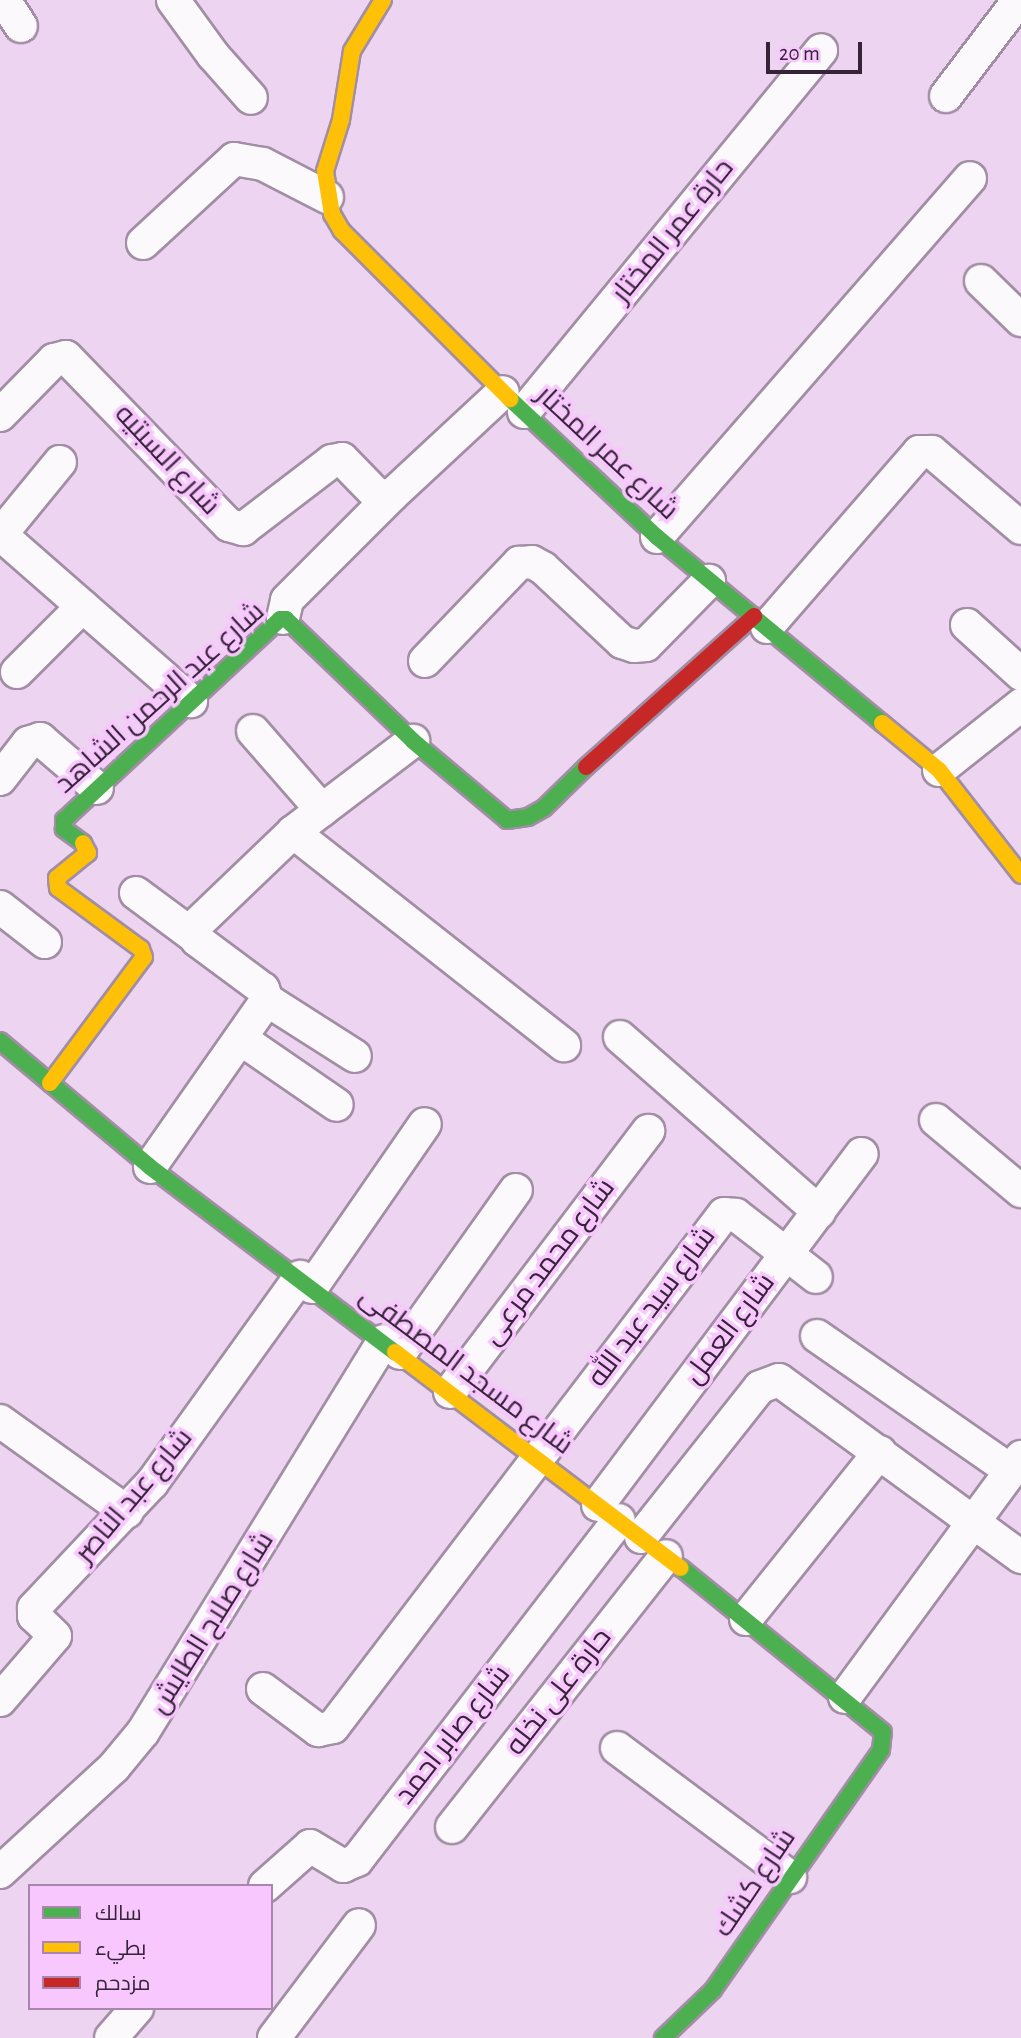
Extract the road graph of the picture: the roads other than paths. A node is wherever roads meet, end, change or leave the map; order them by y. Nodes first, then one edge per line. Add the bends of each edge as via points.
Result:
1 (4, 0) edge
2 (173, 0) edge
3 (383, 0) edge
4 (1019, 3) edge
5 (21, 26) dead end
6 (821, 50) dead end
7 (946, 96) dead end
8 (251, 98) dead end
9 (970, 178) dead end
10 (327, 197) junction
11 (143, 243) dead end
12 (981, 281) dead end
13 (1021, 320) edge
14 (513, 402) junction
15 (0, 415) edge
16 (60, 462) dead end
17 (392, 495) junction
18 (1021, 528) edge
19 (0, 534) edge
20 (657, 537) junction
21 (709, 582) junction
22 (83, 606) junction
23 (283, 618) junction
24 (760, 622) junction
25 (967, 625) dead end
26 (425, 662) dead end
27 (17, 672) dead end
28 (1021, 674) edge
29 (191, 701) junction
30 (1021, 705) edge
31 (253, 732) dead end
32 (413, 741) junction
33 (939, 770) junction
34 (0, 779) edge
35 (97, 788) junction
36 (323, 810) junction
37 (293, 832) junction
38 (1021, 875) edge
39 (136, 893) dead end
40 (0, 907) edge
41 (194, 936) junction
42 (45, 942) dead end
43 (267, 1000) junction
44 (620, 1037) dead end
45 (241, 1039) junction
46 (0, 1041) edge
47 (564, 1045) dead end
48 (355, 1056) dead end
49 (50, 1083) junction
50 (337, 1105) dead end
51 (936, 1120) dead end
52 (425, 1124) dead end
53 (648, 1131) dead end
54 (862, 1154) dead end
55 (150, 1167) junction
56 (516, 1191) dead end
57 (1021, 1191) edge
58 (818, 1212) junction
59 (786, 1255) junction
60 (816, 1277) dead end
61 (306, 1282) junction
62 (817, 1336) dead end
63 (392, 1347) junction
64 (450, 1392) junction
65 (0, 1421) edge
66 (880, 1452) junction
67 (538, 1459) junction
68 (1016, 1464) edge
69 (127, 1512) junction
70 (620, 1520) junction
71 (974, 1522) junction
72 (666, 1556) junction
73 (1021, 1557) edge
74 (746, 1619) junction
75 (262, 1689) dead end
76 (845, 1697) junction
77 (0, 1700) edge
78 (618, 1748) dead end
79 (881, 1750) joint
80 (452, 1827) dead end
81 (0, 1872) edge
82 (790, 1877) junction
83 (267, 1884) edge
84 (359, 1925) dead end
85 (274, 2038) edge
86 (663, 2038) edge

1 - 5 street
2 - 8 street
3 - 10 street, شارع عمر المختار via 370,17 346,70 341,120 325,171
4 - 7 street
6 - 14 street, حارة عمر المختار
9 - 20 street
10 - 11 street via 263,164 234,159
10 - 14 street, شارع عمر المختار via 342,232
12 - 13 street
14 - 17 street
14 - 20 street, شارع عمر المختار
15 - 17 street, شارع السبتيه via 54,360 66,356 233,528 248,527 332,461 342,459 378,496
16 - 19 street
17 - 23 street via 288,600
18 - 24 street via 932,452 919,452
19 - 22 street
20 - 21 street, شارع عمر المختار
21 - 24 street, شارع عمر المختار
21 - 26 street via 646,645 634,646 622,642 543,568 532,562 519,563
22 - 27 street
22 - 29 street
23 - 29 street, شارع عبد الرحمن الشاهد
23 - 32 street, شارع عبد الرحمن الشاهد
24 - 32 street, شارع عبد الرحمن الشاهد via 631,722 544,808 528,817 507,820 495,813
24 - 33 street, شارع عمر المختار
25 - 28 street
29 - 35 street, شارع عبد الرحمن الشاهد
30 - 33 street
31 - 36 street
32 - 36 street
33 - 38 street, شارع عمر المختار
34 - 35 street via 27,743 40,739
35 - 49 street, شارع عبد الرحمن الشاهد via 64,820 64,829 87,845 88,853 57,878 58,888 141,948 144,957
36 - 37 street
37 - 41 street via 198,922
37 - 47 street
39 - 41 street
40 - 42 street
41 - 43 street via 263,989
43 - 45 street
43 - 48 street
44 - 58 street
45 - 50 street
45 - 55 street
46 - 49 street, شارع مسجد المصطفى
49 - 55 street, شارع مسجد المصطفى
51 - 57 street
52 - 61 street, شارع عبد الناصر
53 - 64 street, شارع محمد مرعى
54 - 58 street, شارع العمل
55 - 61 street, شارع مسجد المصطفى
56 - 63 street, شارع صلاح الطايش
58 - 59 street, شارع العمل
59 - 60 street, شارع سيد عبد الله
59 - 67 street, شارع سيد عبد الله via 736,1215 719,1218
59 - 70 street, شارع العمل
61 - 63 street, شارع مسجد المصطفى
61 - 69 street, شارع عبد الناصر
62 - 68 street
63 - 64 street, شارع مسجد المصطفى
63 - 81 street, شارع صلاح الطايش via 143,1732 114,1767
64 - 67 street, شارع مسجد المصطفى
65 - 69 street
66 - 70 street via 786,1382 772,1380
66 - 71 street
66 - 74 street
67 - 70 street, شارع مسجد المصطفى
67 - 75 street via 330,1729 318,1730
68 - 71 street
69 - 77 street, شارع عبد الناصر via 34,1608 34,1616 55,1636
70 - 72 street, شارع مسجد المصطفى
70 - 83 street, شارع صابر احمد via 356,1860 343,1866 310,1846
71 - 73 street
71 - 76 street
72 - 74 street, شارع مسجد المصطفى
72 - 80 street, حارة على نخله
74 - 76 street, شارع مسجد المصطفى
76 - 79 street, شارع مسجد المصطفى via 883,1732
78 - 82 street
79 - 82 street, شارع كشك
82 - 86 street, شارع كشك via 713,1990
84 - 85 street

